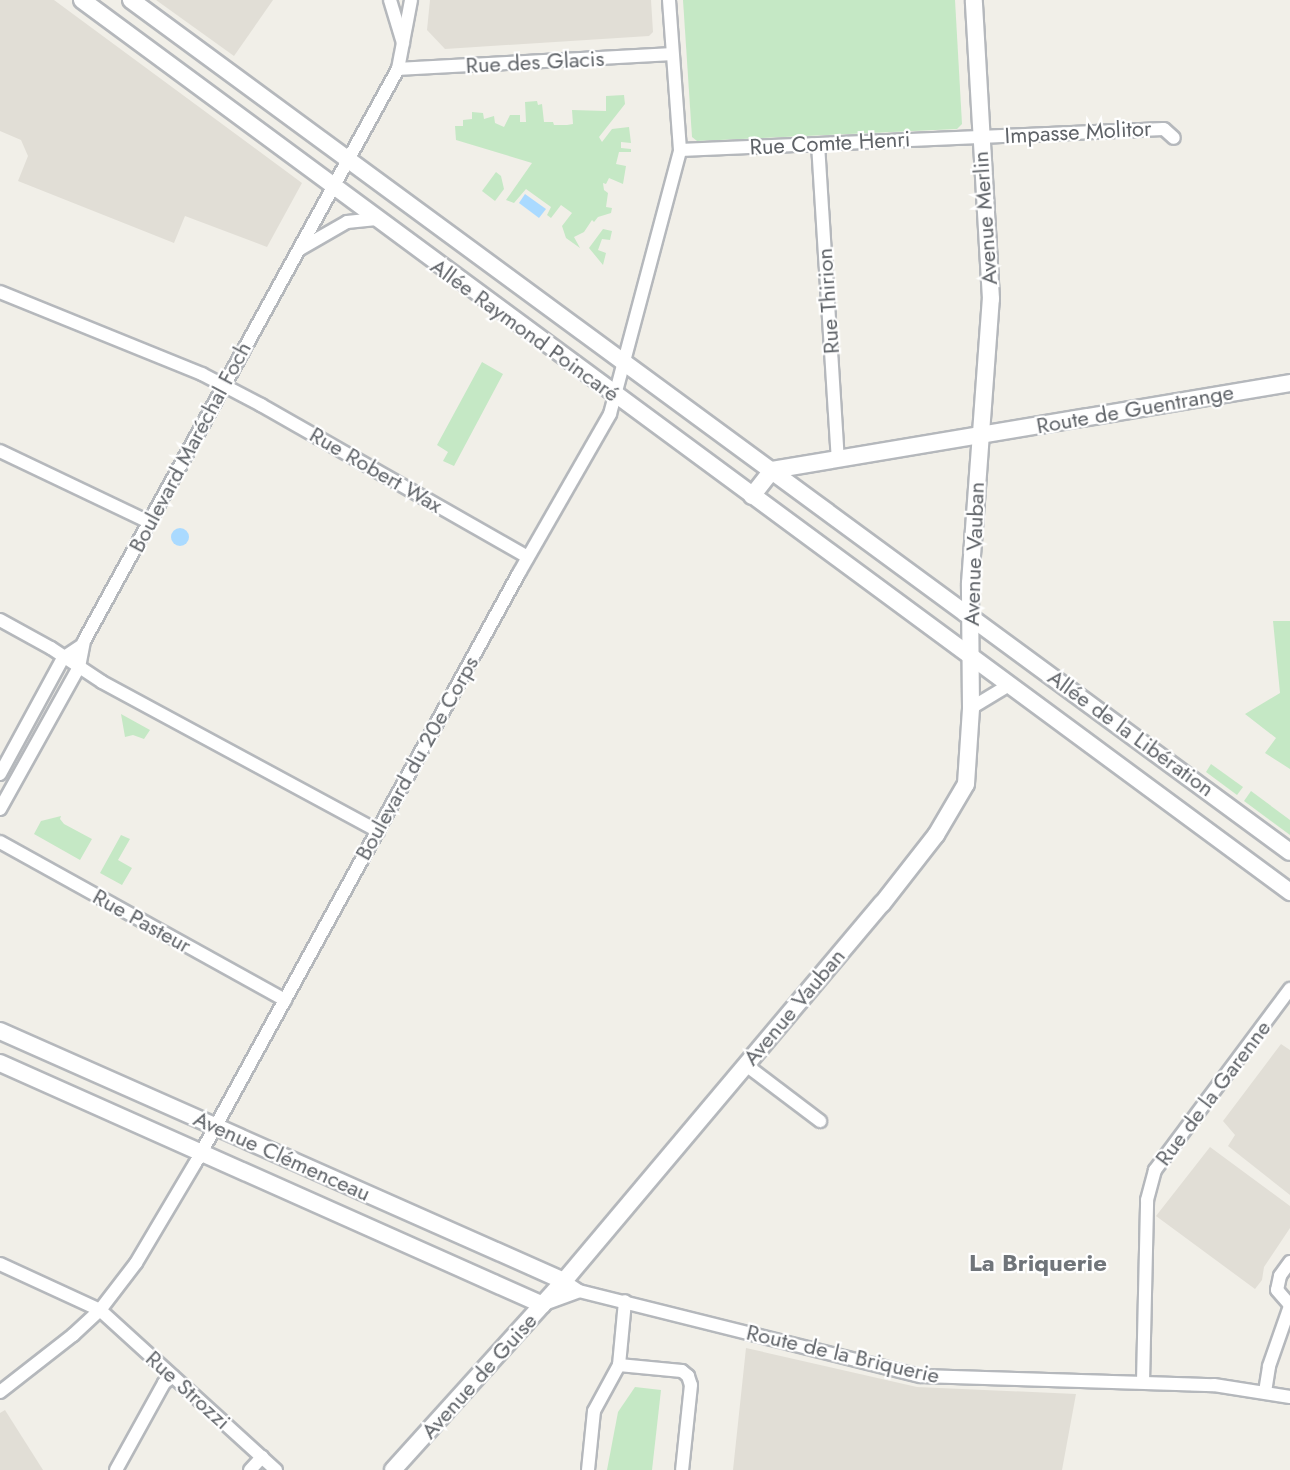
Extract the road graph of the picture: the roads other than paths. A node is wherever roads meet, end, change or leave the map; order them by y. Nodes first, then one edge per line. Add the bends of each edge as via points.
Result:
1 (82, 0) edge
2 (131, 0) edge
3 (390, 0) edge
4 (411, 0) edge
5 (669, 0) edge
6 (974, 0) edge
7 (405, 46) junction
8 (672, 54) junction
9 (398, 69) junction
10 (980, 137) junction
11 (1174, 138) dead end
12 (818, 144) junction
13 (680, 150) junction
14 (348, 159) junction
15 (332, 187) junction
16 (374, 219) junction
17 (299, 249) junction
18 (0, 292) edge
19 (626, 362) junction
20 (1290, 383) edge
21 (222, 385) junction
22 (615, 396) junction
23 (980, 435) junction
24 (0, 451) edge
25 (838, 459) junction
26 (772, 470) junction
27 (752, 496) junction
28 (149, 522) junction
29 (528, 557) junction
30 (970, 616) junction
31 (0, 620) edge
32 (82, 645) junction
33 (971, 657) junction
34 (63, 658) junction
35 (79, 667) junction
36 (1009, 685) junction
37 (971, 708) junction
38 (0, 774) edge
39 (0, 809) edge
40 (378, 831) junction
41 (0, 842) edge
42 (1290, 852) edge
43 (1290, 892) edge
44 (1290, 989) edge
45 (285, 1000) junction
46 (0, 1031) edge
47 (0, 1063) edge
48 (746, 1065) junction
49 (820, 1121) dead end
50 (216, 1127) junction
51 (201, 1152) junction
52 (1290, 1262) edge
53 (0, 1264) edge
54 (564, 1281) junction
55 (579, 1291) junction
56 (625, 1301) junction
57 (543, 1305) junction
58 (1290, 1306) edge
59 (100, 1310) junction
60 (620, 1365) junction
61 (173, 1376) junction
62 (1143, 1382) junction
63 (0, 1392) edge
64 (1265, 1392) junction
65 (1290, 1397) edge
66 (262, 1457) junction
67 (116, 1470) edge
68 (250, 1470) edge
69 (276, 1470) edge
70 (393, 1470) edge
71 (588, 1470) edge
72 (682, 1470) edge

1 - 15 street, Allée Raymond Poincaré
2 - 14 street, Allée Raymond Poincaré
3 - 7 street
4 - 7 street, Boulevard Maréchal Foch
5 - 8 street, Boulevard du 20e Corps
6 - 10 street, Avenue Merlin
7 - 9 street, Boulevard Maréchal Foch
8 - 9 street, Rue des Glacis
8 - 13 street, Boulevard du 20e Corps
9 - 14 street, Boulevard Maréchal Foch
10 - 11 street, Impasse Molitor via 1164,129
10 - 12 street, Rue Comte Henri
10 - 23 street, Avenue Merlin via 991,299
12 - 13 street, Rue Comte Henri
12 - 25 street, Rue Thirion
13 - 19 street, Boulevard du 20e Corps
14 - 15 street, Boulevard Maréchal Foch
14 - 19 street, Allée Raymond Poincaré
15 - 16 street, Allée Raymond Poincaré
15 - 17 street, Boulevard Maréchal Foch
16 - 17 street via 346,222
16 - 22 street, Allée Raymond Poincaré
17 - 21 street, Boulevard Maréchal Foch
18 - 21 street, Rue Robert Wax via 151,352
19 - 22 street, Boulevard du 20e Corps
19 - 26 street, Allée Raymond Poincaré
20 - 23 street, Route de Guentrange
21 - 28 street, Boulevard Maréchal Foch
21 - 29 street, Rue Robert Wax
22 - 27 street, Allée Raymond Poincaré
22 - 29 street, Boulevard du 20e Corps via 610,414
23 - 25 street, Route de Guentrange
23 - 30 street, Avenue Vauban
24 - 28 street
25 - 26 street, Route de Guentrange
26 - 27 street
26 - 30 street, Allée Raymond Poincaré
27 - 33 street, Allée Raymond Poincaré
28 - 32 street, Boulevard Maréchal Foch
29 - 40 street, Boulevard du 20e Corps
30 - 33 street, Avenue Vauban
30 - 42 street, Allée de la Libération
31 - 34 street
32 - 34 street, Boulevard Maréchal Foch
32 - 35 street, Boulevard Maréchal Foch
33 - 36 street, Allée de la Libération
33 - 37 street, Avenue Vauban
34 - 35 street
34 - 38 street, Boulevard Maréchal Foch
35 - 39 street, Boulevard Maréchal Foch
35 - 40 street
36 - 37 street
36 - 43 street, Allée de la Libération
37 - 48 street, Avenue Vauban via 966,784 936,835
40 - 45 street, Boulevard du 20e Corps
41 - 45 street, Rue Pasteur
44 - 62 street, Rue de la Garenne via 1155,1170 1147,1200
45 - 50 street, Boulevard du 20e Corps
46 - 50 street, Avenue Clémenceau
47 - 51 street, Avenue Clémenceau
48 - 49 street
48 - 54 street, Avenue Vauban
50 - 51 street, Boulevard du 20e Corps
50 - 54 street, Avenue Clémenceau
51 - 57 street, Avenue Clémenceau
51 - 59 street, Boulevard du 20e Corps via 136,1263
52 - 58 street via 1280,1276 1277,1290
53 - 59 street, Rue Strozzi
54 - 55 street, Route de la Briquerie
54 - 57 street, Avenue de Guise
55 - 56 street, Route de la Briquerie
55 - 57 street
56 - 60 street
56 - 62 street, Route de la Briquerie via 921,1376
57 - 70 street, Avenue de Guise
58 - 64 street via 1269,1366
59 - 61 street, Rue Strozzi
59 - 63 street, Boulevard du 20e Corps
60 - 71 street via 594,1411
60 - 72 street via 682,1371 688,1376 691,1385
61 - 66 street, Rue Strozzi
61 - 67 street via 164,1383
62 - 64 street, Route de la Briquerie
64 - 65 street, Route de la Briquerie
66 - 68 street
66 - 69 street, Rue Strozzi

